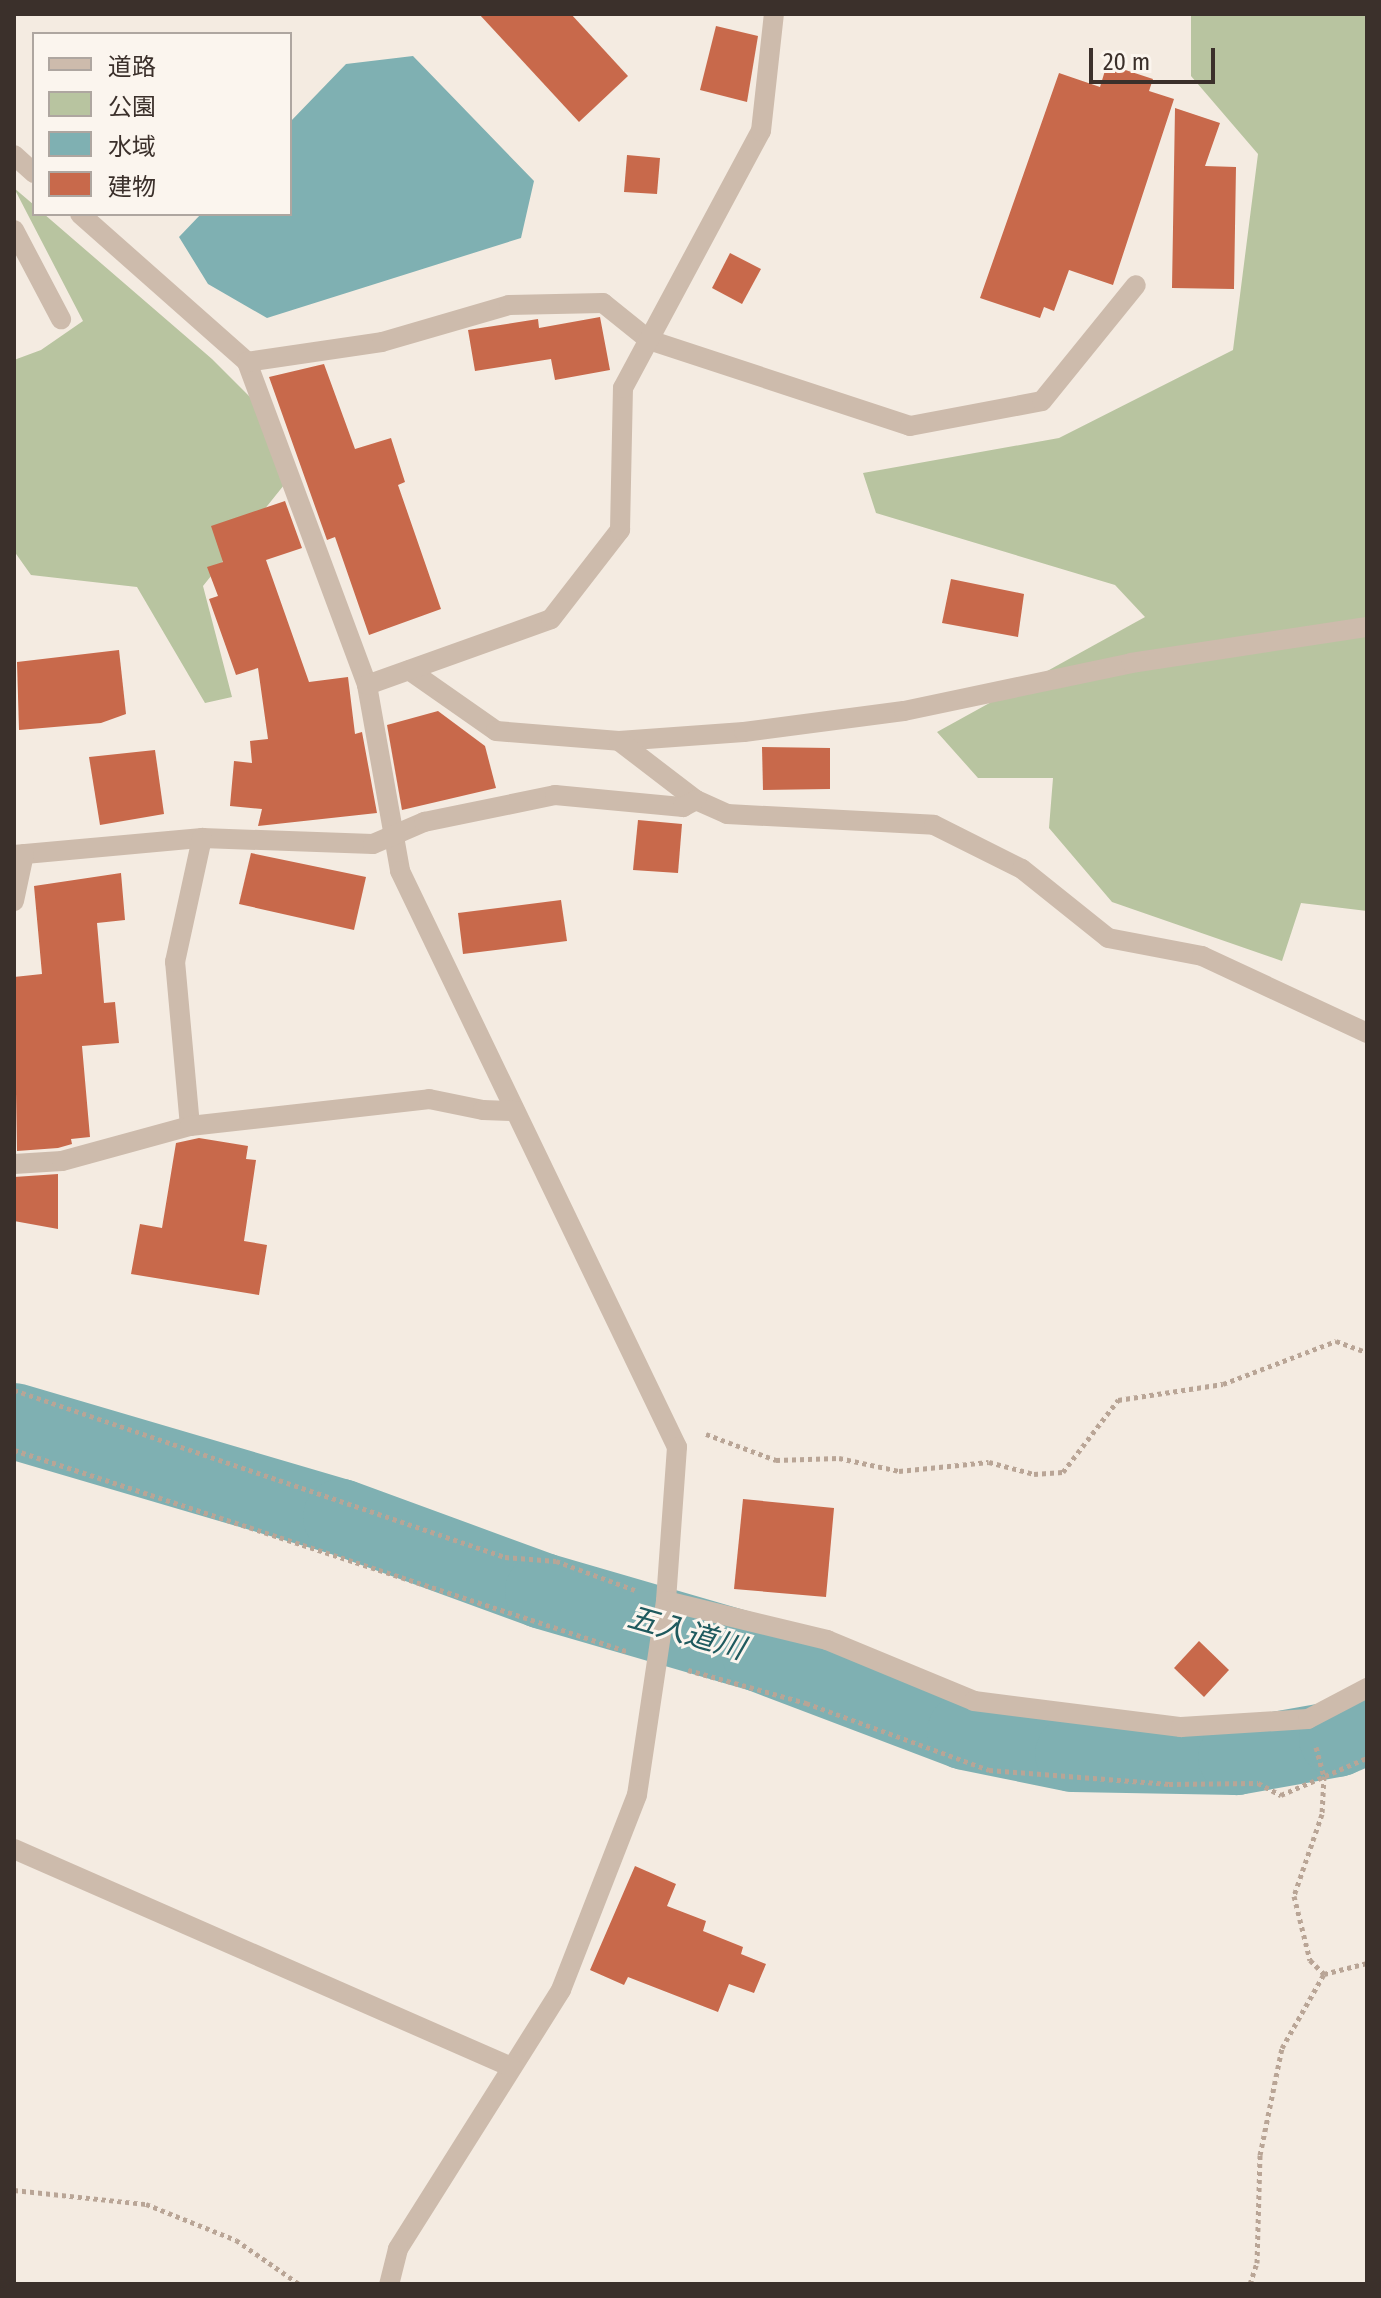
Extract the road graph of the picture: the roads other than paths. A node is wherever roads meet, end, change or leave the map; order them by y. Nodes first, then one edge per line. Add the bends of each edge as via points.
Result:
1 (774, 14) edge
2 (14, 155) edge
3 (32, 171) edge
4 (82, 216) edge
5 (14, 230) edge
6 (1136, 285) dead end
7 (61, 319) dead end
8 (649, 340) junction
9 (247, 362) junction
10 (1367, 627) edge
11 (409, 670) junction
12 (367, 685) junction
13 (619, 741) junction
14 (696, 800) junction
15 (202, 838) junction
16 (394, 838) junction
17 (19, 855) edge
18 (14, 901) edge
19 (1367, 1033) edge
20 (515, 1111) junction
21 (190, 1126) junction
22 (14, 1164) edge
23 (666, 1601) junction
24 (1367, 1688) edge
25 (14, 1849) edge
26 (511, 2067) junction
27 (389, 2284) edge

1 - 8 street via 761,131
2 - 3 street
4 - 9 street
5 - 7 street
6 - 8 street via 1042,401 910,426
8 - 9 street via 603,303 509,305 382,342
8 - 11 street via 623,388 620,530 551,619
9 - 12 street
10 - 13 street via 1131,663 904,711 744,732
11 - 12 street
11 - 13 street via 496,731
12 - 16 street
13 - 14 street
14 - 16 street via 683,807 555,795 424,822
14 - 19 street via 727,814 934,825 1022,869 1108,938 1202,956
15 - 16 street via 373,844
15 - 17 street
15 - 21 street via 175,962
16 - 20 street via 400,871
17 - 18 street
20 - 21 street via 429,1099
20 - 23 street via 677,1447
21 - 22 street via 62,1161
23 - 24 street via 827,1640 974,1701 1167,1725 1308,1719
23 - 26 street via 637,1795 561,1990
25 - 26 street
26 - 27 street via 398,2249

